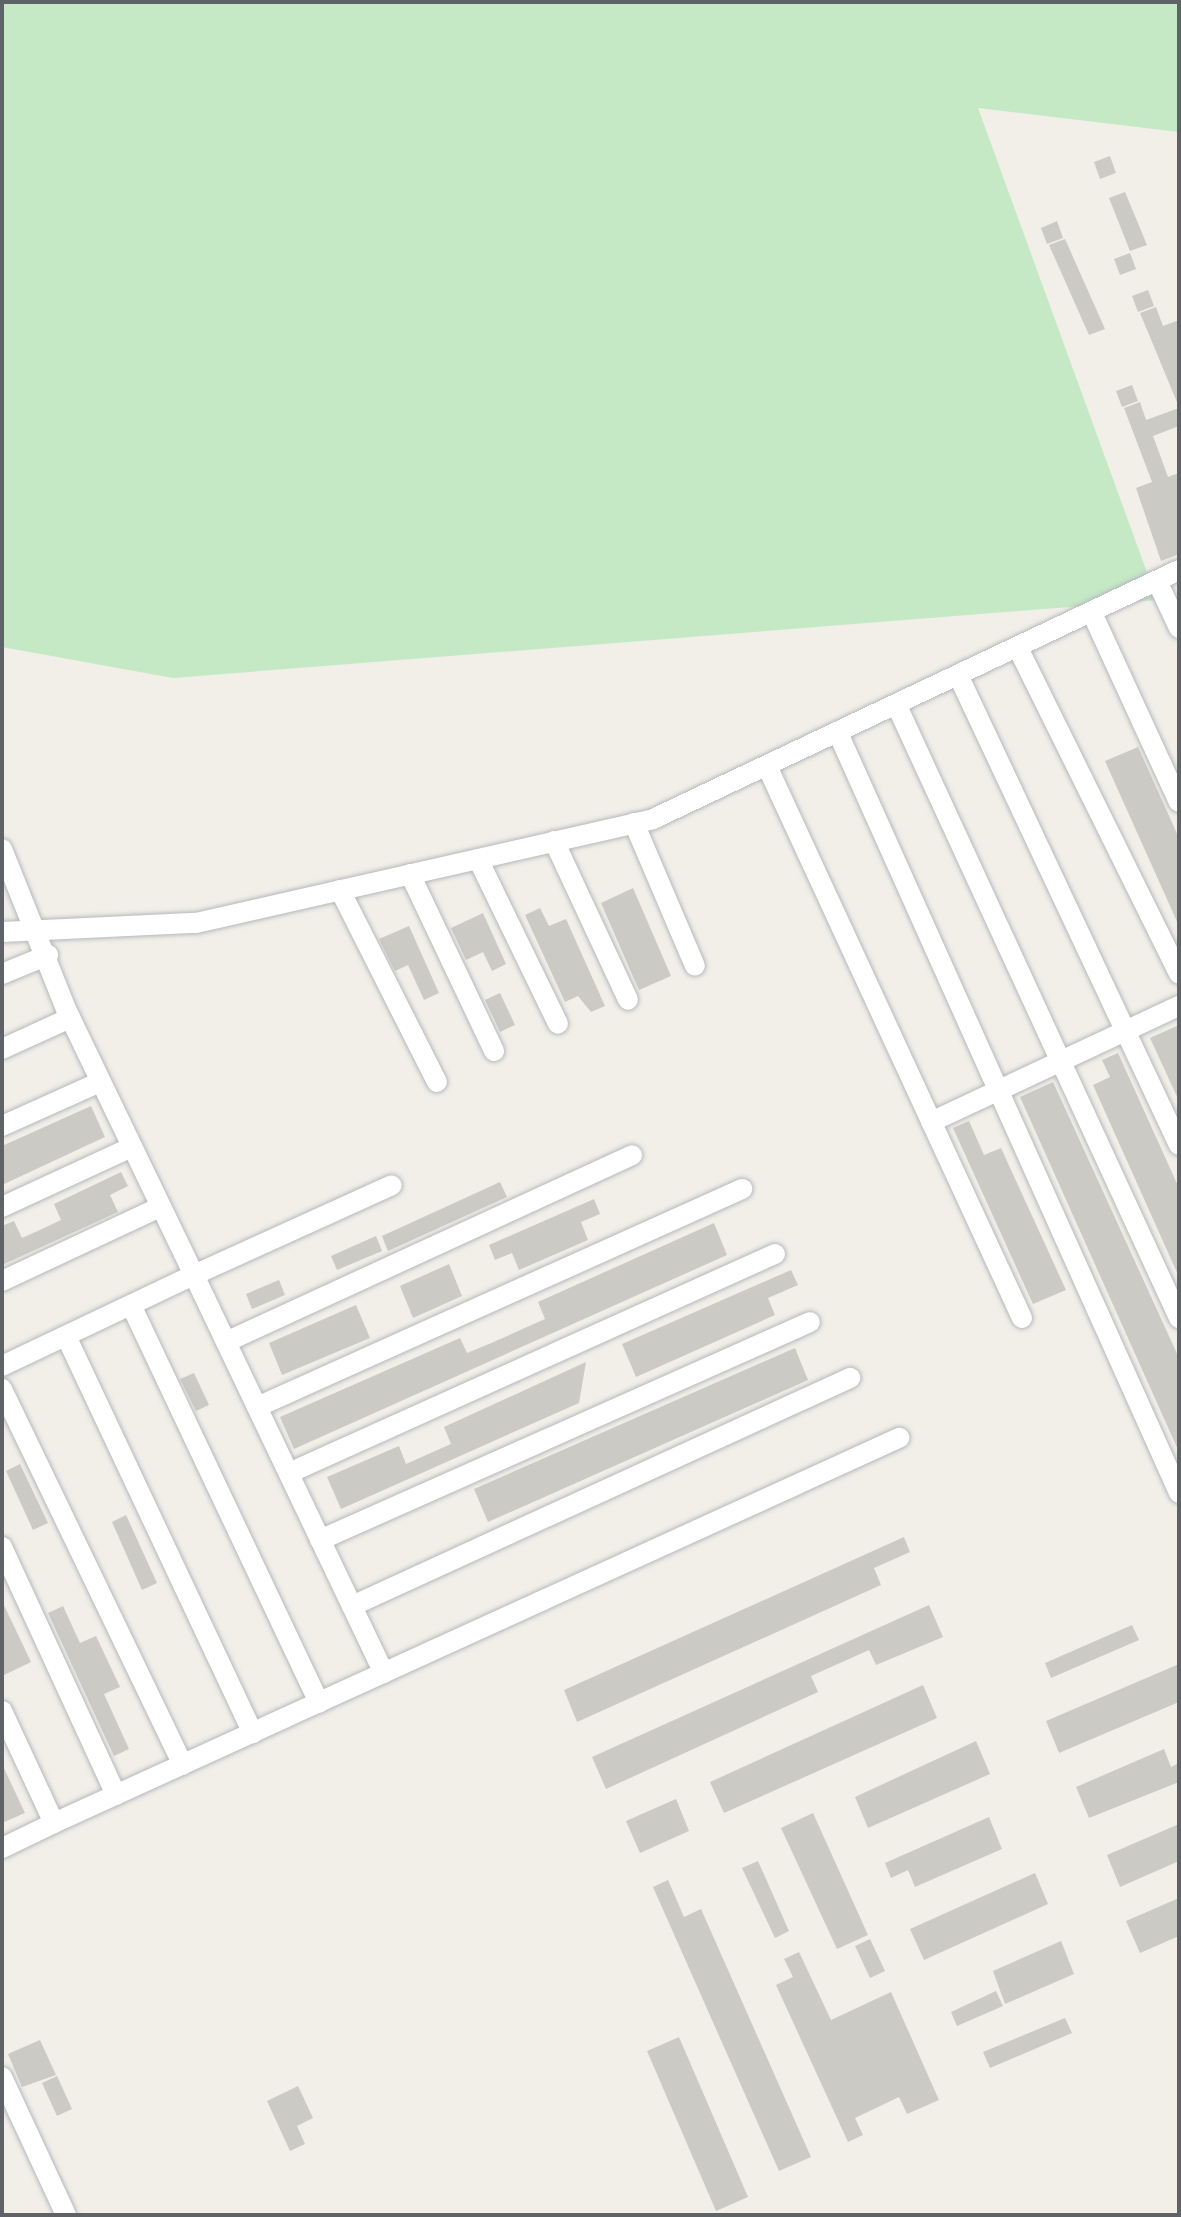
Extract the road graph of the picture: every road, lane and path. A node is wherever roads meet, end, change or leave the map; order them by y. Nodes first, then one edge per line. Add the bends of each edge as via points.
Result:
1 (1179, 570) edge
2 (1157, 581) junction
3 (1092, 613) junction
4 (1179, 628) edge
5 (1019, 650) junction
6 (959, 677) junction
7 (897, 706) junction
8 (838, 733) junction
9 (767, 766) junction
10 (1179, 802) edge
11 (634, 823) junction
12 (554, 841) junction
13 (2, 849) edge
14 (478, 859) junction
15 (410, 874) junction
16 (340, 890) junction
17 (39, 927) junction
18 (2, 932) edge
19 (48, 955) junction
20 (695, 966) dead end
21 (2, 974) edge
22 (1179, 974) edge
23 (628, 1000) dead end
24 (1179, 1006) edge
25 (70, 1018) junction
26 (558, 1024) dead end
27 (1125, 1031) junction
28 (2, 1049) edge
29 (494, 1051) dead end
30 (1060, 1061) junction
31 (100, 1082) junction
32 (437, 1082) dead end
33 (996, 1092) junction
34 (931, 1122) junction
35 (2, 1126) edge
36 (1179, 1145) edge
37 (132, 1147) junction
38 (632, 1155) dead end
39 (392, 1185) dead end
40 (742, 1189) dead end
41 (2, 1207) edge
42 (160, 1207) junction
43 (775, 1254) dead end
44 (194, 1275) junction
45 (2, 1281) edge
46 (131, 1305) junction
47 (1022, 1318) dead end
48 (1179, 1318) edge
49 (810, 1322) dead end
50 (66, 1336) junction
51 (226, 1342) junction
52 (2, 1366) edge
53 (850, 1378) dead end
54 (2, 1389) edge
55 (257, 1407) junction
56 (899, 1438) dead end
57 (289, 1473) junction
58 (1179, 1493) edge
59 (320, 1540) junction
60 (2, 1547) edge
61 (352, 1606) junction
62 (384, 1673) junction
63 (319, 1703) junction
64 (2, 1711) edge
65 (253, 1733) junction
66 (183, 1765) junction
67 (116, 1795) junction
68 (54, 1823) junction
69 (2, 1848) edge
70 (2, 2077) edge
71 (66, 2215) edge

1 - 2 street
2 - 3 street
2 - 4 street
3 - 5 street
3 - 10 street
5 - 6 street
5 - 22 street
6 - 7 street
6 - 27 street
7 - 8 street
7 - 30 street
8 - 9 street
8 - 33 street
9 - 11 street
9 - 34 street
11 - 12 street
11 - 20 street
12 - 14 street
12 - 23 street
13 - 17 street
14 - 15 street
14 - 26 street
15 - 16 street
15 - 29 street
16 - 17 street via 196,923
16 - 32 street
17 - 18 street
17 - 19 street
19 - 21 street
19 - 25 street
24 - 27 street
25 - 28 street
25 - 31 street
27 - 30 street
27 - 36 street
30 - 33 street
30 - 48 street
31 - 35 street
31 - 37 street
33 - 34 street
33 - 58 street
34 - 47 street
37 - 41 street
37 - 42 street
38 - 51 street
39 - 44 street
40 - 55 street
42 - 44 street
42 - 45 street
43 - 57 street
44 - 46 street
44 - 51 street
46 - 50 street
46 - 63 street
49 - 59 street
50 - 52 street
50 - 65 street
51 - 55 street
53 - 61 street
54 - 66 street
55 - 57 street
56 - 62 street
57 - 59 street
59 - 61 street
60 - 67 street
61 - 62 street
62 - 63 street
63 - 65 street
64 - 68 street
65 - 66 street
66 - 67 street
67 - 68 street
68 - 69 street
70 - 71 street

